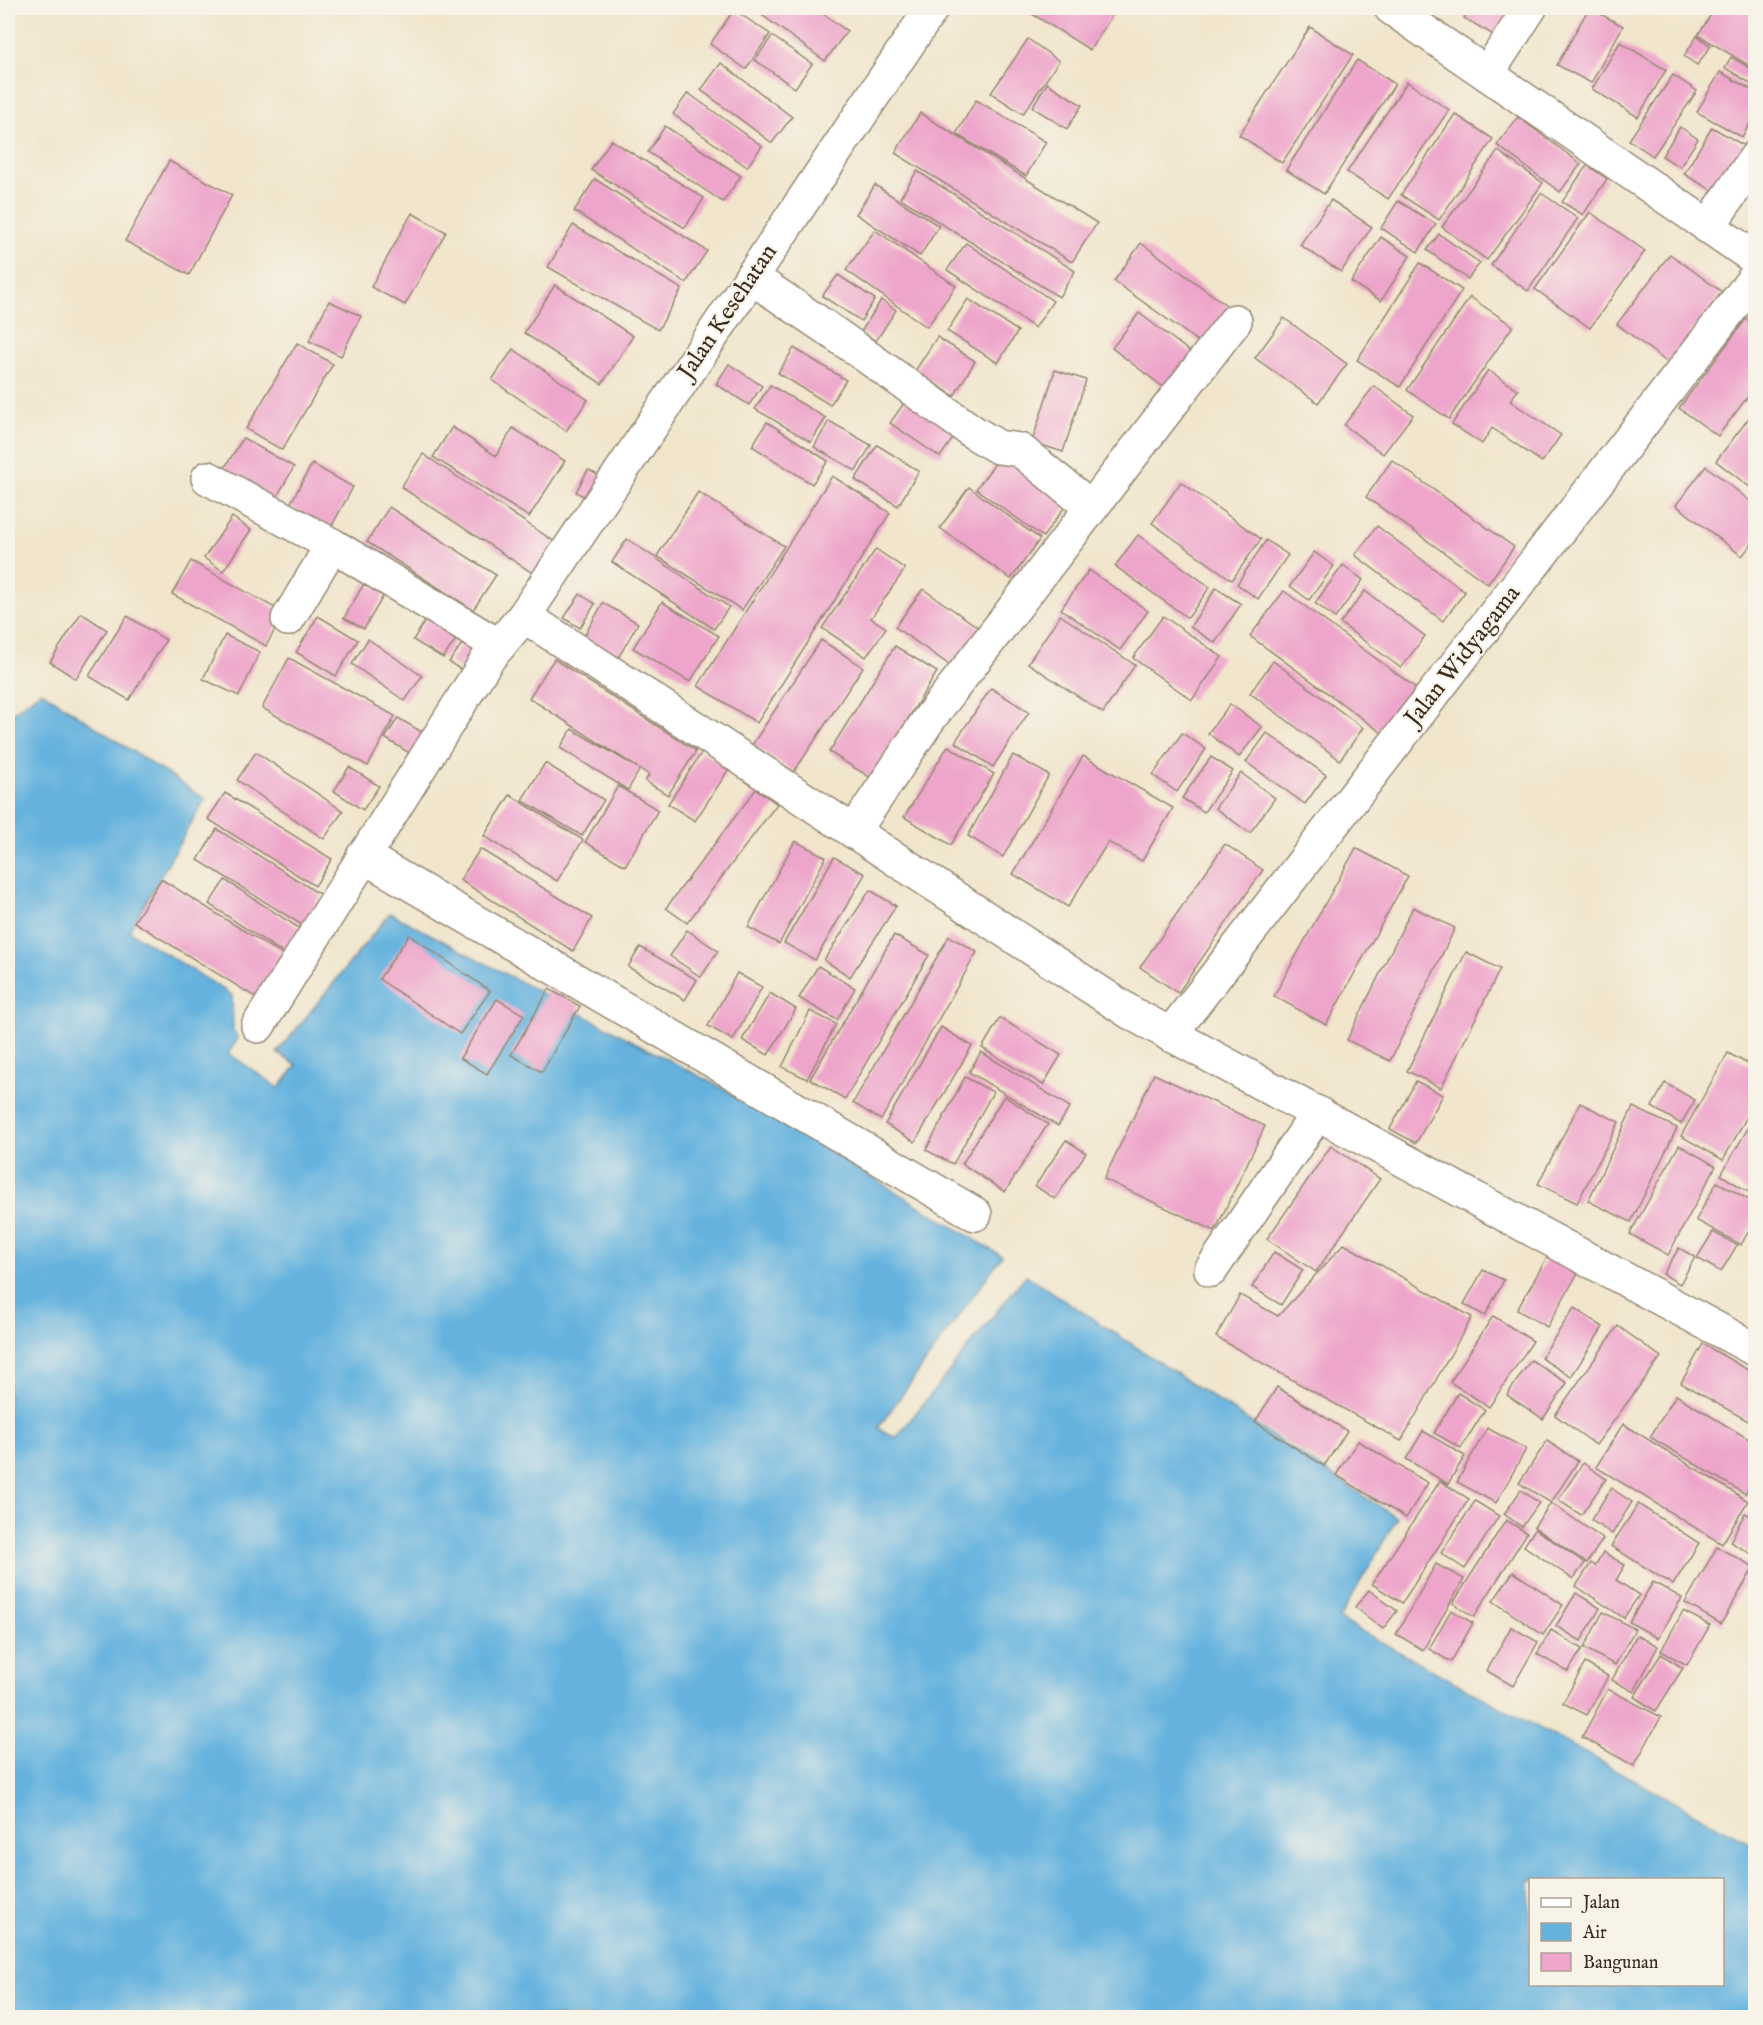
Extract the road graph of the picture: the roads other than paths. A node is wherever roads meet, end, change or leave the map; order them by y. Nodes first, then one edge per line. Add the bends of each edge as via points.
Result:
1 (932, 8) edge
2 (1392, 8) edge
3 (1530, 8) edge
4 (1487, 74) junction
5 (1755, 157) edge
6 (1708, 227) junction
7 (1755, 259) edge
8 (1755, 276) edge
9 (751, 277) junction
10 (1235, 321) dead end
11 (208, 478) dead end
12 (1091, 507) junction
13 (332, 545) junction
14 (524, 616) junction
15 (288, 619) dead end
16 (499, 646) junction
17 (854, 831) junction
18 (363, 856) junction
19 (258, 1026) dead end
20 (1170, 1035) junction
21 (1318, 1113) junction
22 (975, 1214) dead end
23 (1211, 1270) dead end
24 (1755, 1350) edge

1 - 9 street, Jalan Kesehatan
2 - 4 street
3 - 4 street
4 - 6 street
5 - 6 street
6 - 7 street
8 - 20 street, Jalan Widyagama
9 - 12 street via 973,432 998,447 1020,450
9 - 14 street, Jalan Kesehatan
10 - 12 street
11 - 13 street
12 - 17 street via 929,719
13 - 15 street
13 - 16 street
14 - 16 street, Jalan Kesehatan
14 - 17 street
16 - 18 street, Jalan Kesehatan
17 - 20 street
18 - 19 street, Jalan Kesehatan
18 - 22 street
20 - 21 street
21 - 23 street
21 - 24 street

